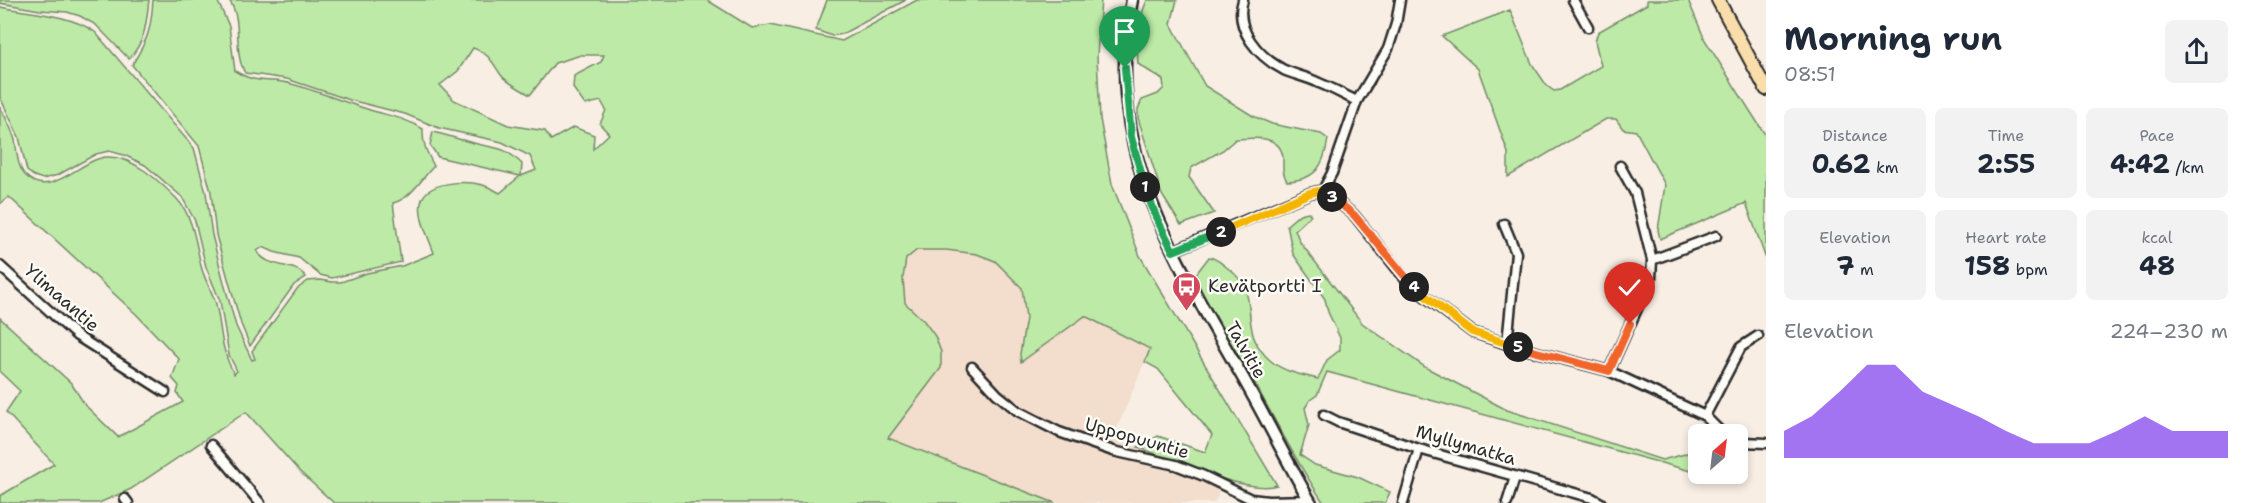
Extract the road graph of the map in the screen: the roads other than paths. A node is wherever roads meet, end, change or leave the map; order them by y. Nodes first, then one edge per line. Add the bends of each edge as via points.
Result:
1 (1132, 0) edge
2 (1243, 0) edge
3 (1400, 0) edge
4 (1574, 0) edge
5 (1718, 0) edge
6 (1587, 27) dead end
7 (1766, 89) edge
8 (1357, 101) junction
9 (1620, 166) dead end
10 (1323, 190) junction
11 (1504, 224) dead end
12 (1716, 236) dead end
13 (1173, 251) junction
14 (1652, 260) junction
15 (0, 266) edge
16 (1758, 336) dead end
17 (1507, 344) junction
18 (972, 367) dead end
19 (1609, 371) junction
20 (165, 392) dead end
21 (1324, 415) dead end
22 (1705, 416) junction
23 (1713, 424) edge
24 (1748, 442) edge
25 (1766, 443) edge
26 (211, 445) dead end
27 (1419, 449) junction
28 (1515, 477) junction
29 (1310, 501) edge
30 (260, 503) edge
31 (1403, 503) edge
32 (1507, 503) edge
33 (1600, 503) edge

1 - 13 street, Talvitie via 1125,68 1131,137 1156,217
2 - 8 street via 1245,34 1263,56 1284,70
3 - 8 street via 1388,49
4 - 6 street
5 - 7 main road
8 - 10 street
9 - 14 street via 1635,193
10 - 13 street
10 - 17 street via 1354,215 1410,285 1472,332
11 - 17 street via 1516,252
12 - 14 street
13 - 29 street, Talvitie
14 - 19 street via 1651,278
15 - 20 street, Ylimaantie via 76,336
16 - 22 street via 1741,347
17 - 19 street
18 - 29 street, Uppopuuntie via 1018,411 1059,432 1113,451 1176,465 1251,499
19 - 22 street
21 - 27 street, Myllymatka
22 - 23 street
24 - 25 street
26 - 30 street
27 - 28 street, Myllymatka
27 - 31 street
28 - 32 street
28 - 33 street, Myllymatka

